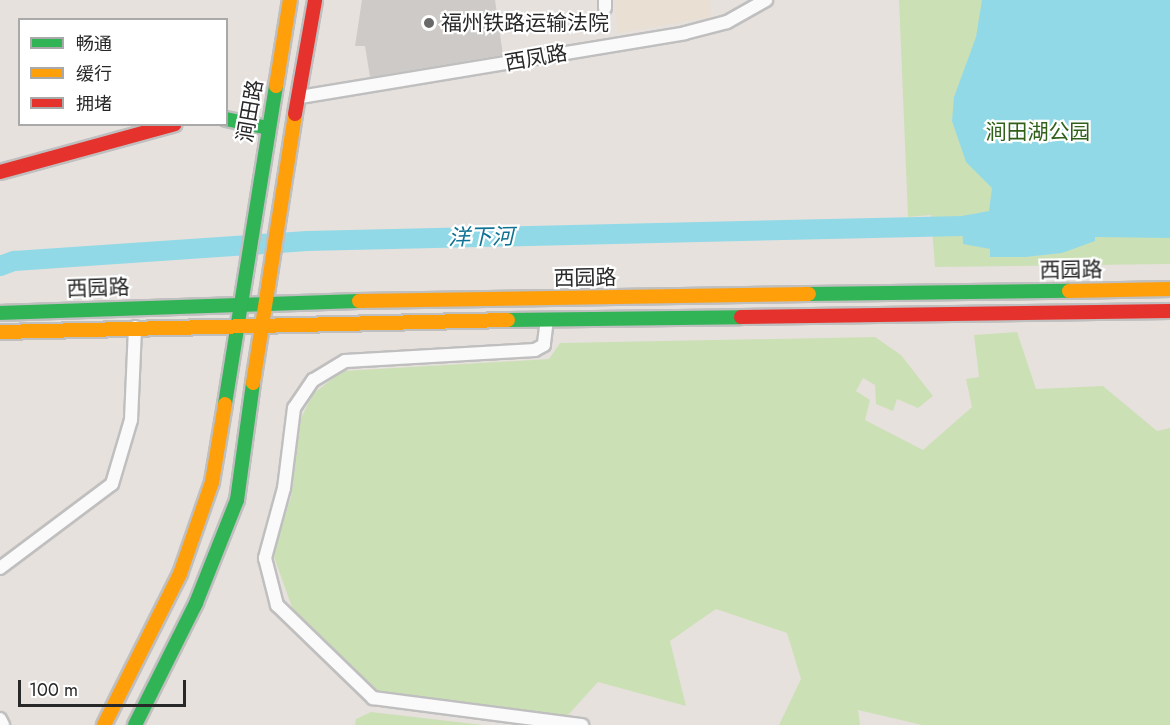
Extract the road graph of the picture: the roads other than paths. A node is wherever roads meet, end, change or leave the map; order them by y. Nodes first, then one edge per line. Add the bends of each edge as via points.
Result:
1 (290, 0) edge
2 (315, 0) edge
3 (766, 0) edge
4 (300, 97) junction
5 (228, 119) edge
6 (166, 126) edge
7 (268, 128) junction
8 (0, 172) edge
9 (1170, 290) edge
10 (242, 303) junction
11 (264, 303) junction
12 (1170, 310) edge
13 (0, 313) edge
14 (547, 319) junction
15 (240, 323) junction
16 (262, 323) junction
17 (135, 327) junction
18 (0, 332) edge
19 (0, 568) edge
20 (0, 719) edge
21 (3, 725) edge
22 (104, 725) edge
23 (135, 725) edge
24 (582, 725) edge

1 - 7 main road, 涧田路
2 - 4 main road
3 - 4 street, 西凤路 via 727,22 685,33
4 - 11 main road
5 - 7 main road
6 - 8 main road via 118,136
7 - 10 main road, 涧田路 via 244,269
9 - 11 main road, 西园路
10 - 11 main road, 西园路
10 - 13 main road, 西园路
10 - 15 main road, 涧田路
11 - 16 main road
12 - 14 main road, 西园路
14 - 16 main road, 西园路
14 - 24 street via 544,345 535,350 345,361 313,380 294,408 284,489 265,558 277,605 373,698
15 - 16 main road, 西园路
15 - 17 main road, 西园路
15 - 22 main road, 涧田路 via 216,466 202,518 169,598
16 - 23 main road via 249,436 234,512 192,613
17 - 18 main road, 西园路
17 - 19 street via 131,420 112,484
20 - 21 street

